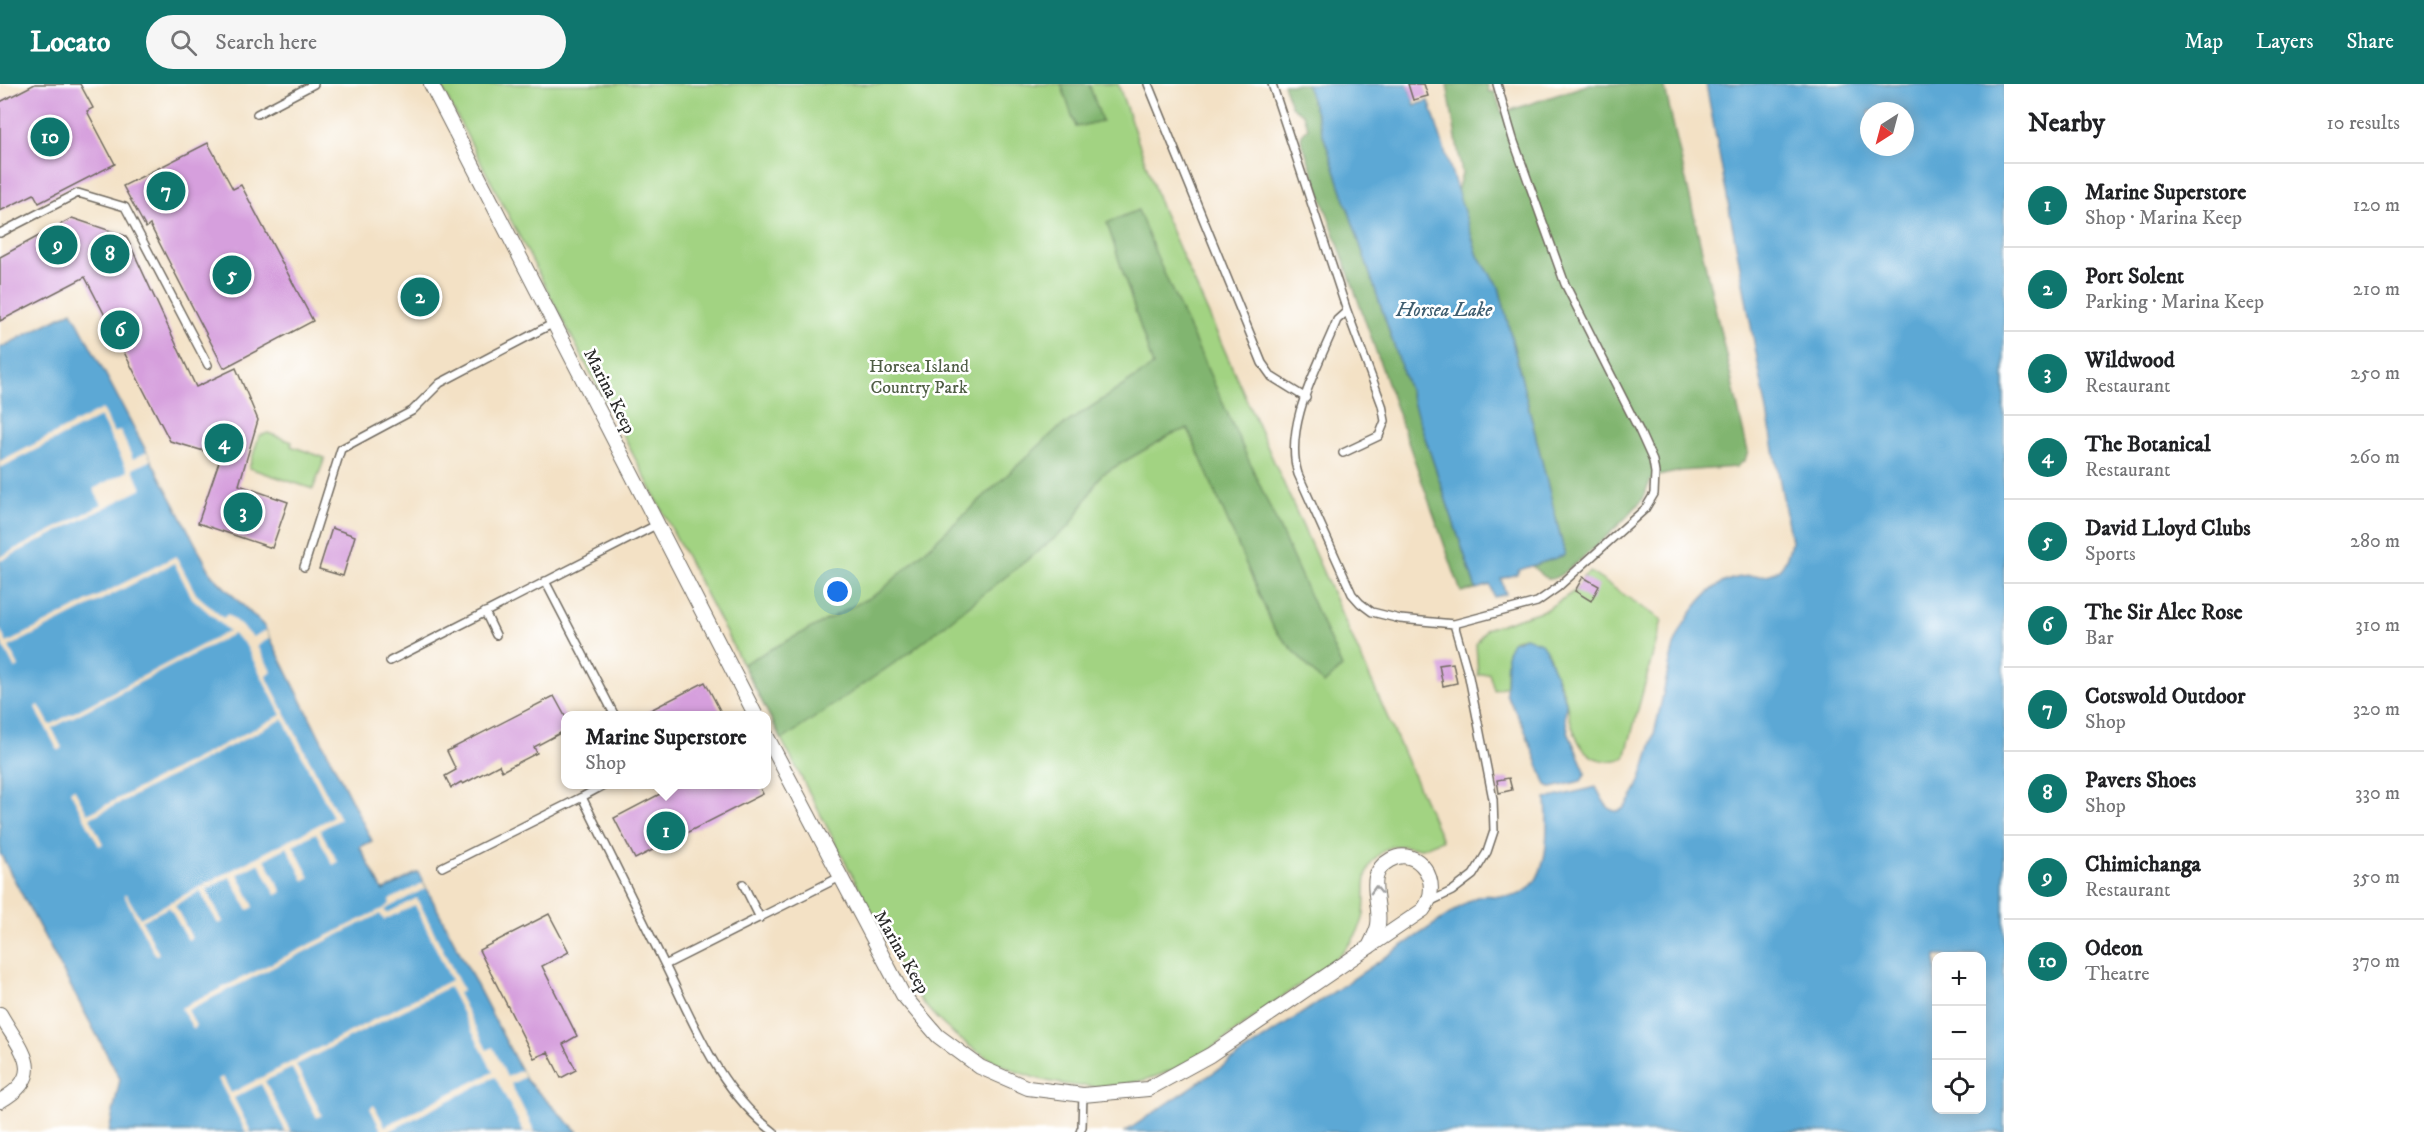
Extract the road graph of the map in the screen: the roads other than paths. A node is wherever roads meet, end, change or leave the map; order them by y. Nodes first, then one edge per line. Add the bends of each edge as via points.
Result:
1 (314, 84) edge
2 (430, 84) edge
3 (1148, 84) edge
4 (1272, 84) edge
5 (1497, 84) edge
6 (257, 114) dead end
7 (0, 233) edge
8 (1347, 312) junction
9 (554, 323) junction
10 (208, 365) dead end
11 (1306, 398) junction
12 (1343, 453) dead end
13 (658, 524) junction
14 (304, 567) dead end
15 (545, 581) junction
16 (485, 612) junction
17 (1454, 624) junction
18 (496, 635) dead end
19 (390, 661) dead end
20 (612, 711) edge
21 (753, 711) edge
22 (771, 745) edge
23 (597, 789) edge
24 (582, 797) junction
25 (442, 867) dead end
26 (840, 878) junction
27 (742, 884) dead end
28 (1429, 902) junction
29 (760, 918) junction
30 (1369, 946) junction
31 (665, 965) junction
32 (1, 1017) edge
33 (1083, 1095) junction
34 (0, 1101) edge
35 (774, 1132) edge
36 (1080, 1132) edge

1 - 6 lane
2 - 9 street, Marina Keep
3 - 11 lane via 1262,363 1272,376
4 - 8 lane
5 - 17 lane via 1565,284 1653,461 1654,494 1645,509 1537,602
7 - 10 lane via 78,193 125,207
8 - 11 lane via 1337,320
8 - 12 lane via 1385,421 1379,436
9 - 13 street, Marina Keep
9 - 14 lane via 440,383 412,411 341,449
11 - 17 lane via 1295,428 1294,461 1352,594 1372,612
13 - 15 lane
13 - 21 street, Marina Keep
15 - 16 lane
15 - 20 lane
16 - 18 lane
16 - 19 lane
17 - 28 lane via 1493,800 1494,831 1473,874 1452,891
22 - 26 street, Marina Keep
23 - 24 lane
24 - 25 lane
24 - 31 lane
26 - 29 lane
26 - 33 street, Marina Keep via 903,995 938,1036 980,1067 1028,1088
27 - 29 lane
28 - 30 street, Marina Keep
30 -> 28 street via 1378,926 1375,880 1389,860 1402,855 1415,859 1431,879
29 - 31 lane
30 - 33 street, Marina Keep via 1209,1055 1148,1089
31 - 35 lane via 724,1077 751,1113
32 - 34 street via 23,1054 28,1075 21,1086
33 - 36 lane

